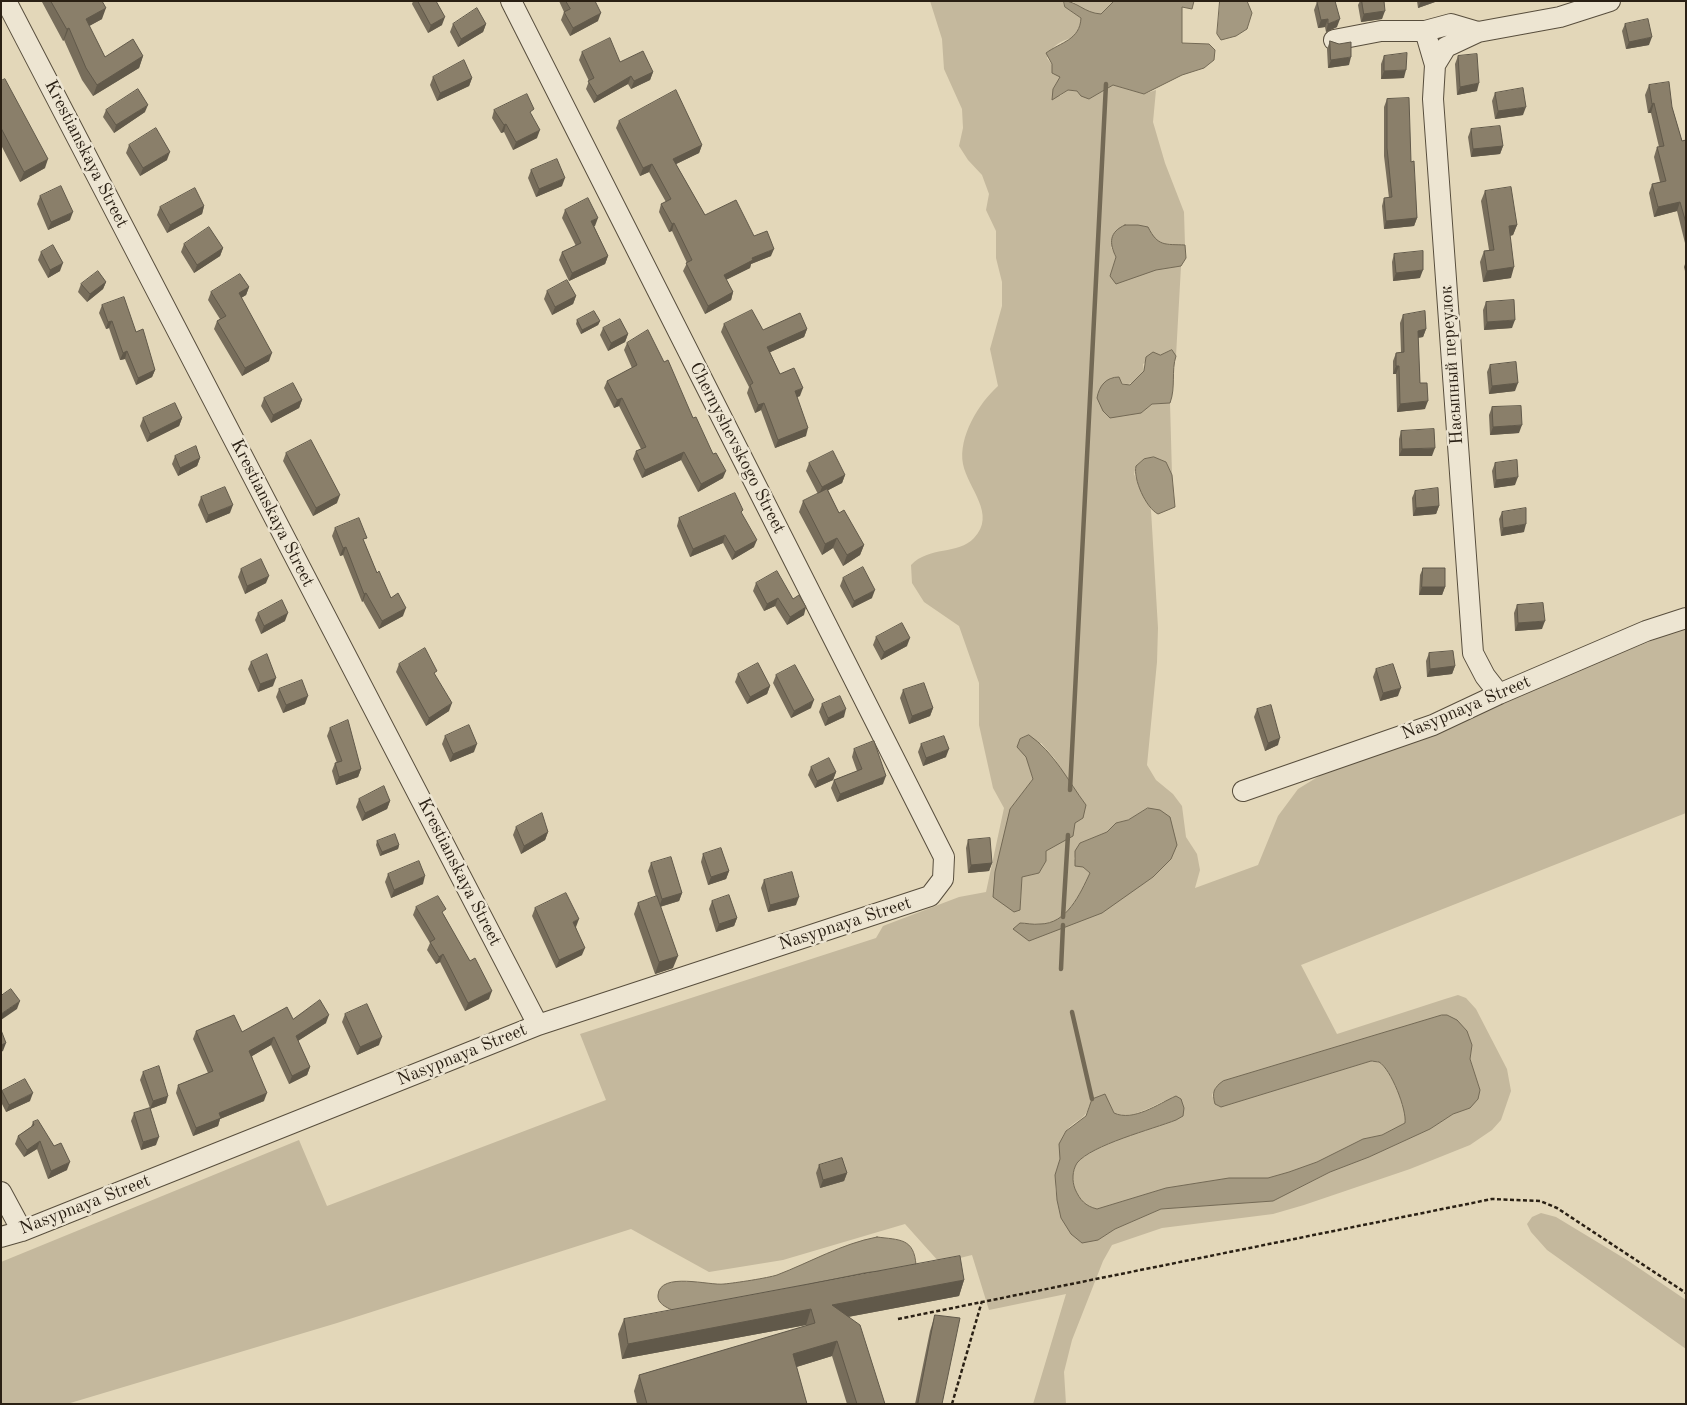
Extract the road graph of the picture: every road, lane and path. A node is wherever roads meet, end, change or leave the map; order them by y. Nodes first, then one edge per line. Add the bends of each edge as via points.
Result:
1 (6, 1) edge
2 (511, 1) edge
3 (1610, 1) edge
4 (1425, 30) junction
5 (1478, 32) junction
6 (1334, 40) edge
7 (1435, 65) junction
8 (1686, 618) edge
9 (1498, 694) junction
10 (1243, 791) dead end
11 (930, 896) joint
12 (538, 1024) junction
13 (1, 1192) edge
14 (22, 1231) junction
15 (1, 1237) edge
16 (1686, 1293) edge
17 (982, 1300) junction
18 (898, 1319) dead end
19 (952, 1404) edge

1 - 12 street, Krestianskaya Street
2 - 11 street, Chernyshevskogo Street via 944,857 943,879
3 - 5 street via 1560,17
4 - 5 street via 1451,24
4 - 6 street via 1381,31
4 - 7 street, Насыпный переулок
5 - 7 street via 1446,47
7 - 9 street, Насыпный переулок via 1433,99 1472,653
8 - 9 street, Nasypnaya Street via 1646,631
9 - 10 street, Nasypnaya Street via 1433,725
11 - 12 street, Nasypnaya Street
12 - 14 street, Nasypnaya Street
13 - 14 street
14 - 15 street, Nasypnaya Street
16 - 17 path via 1557,1208 1540,1201 1492,1199
17 - 18 path
17 - 19 path

